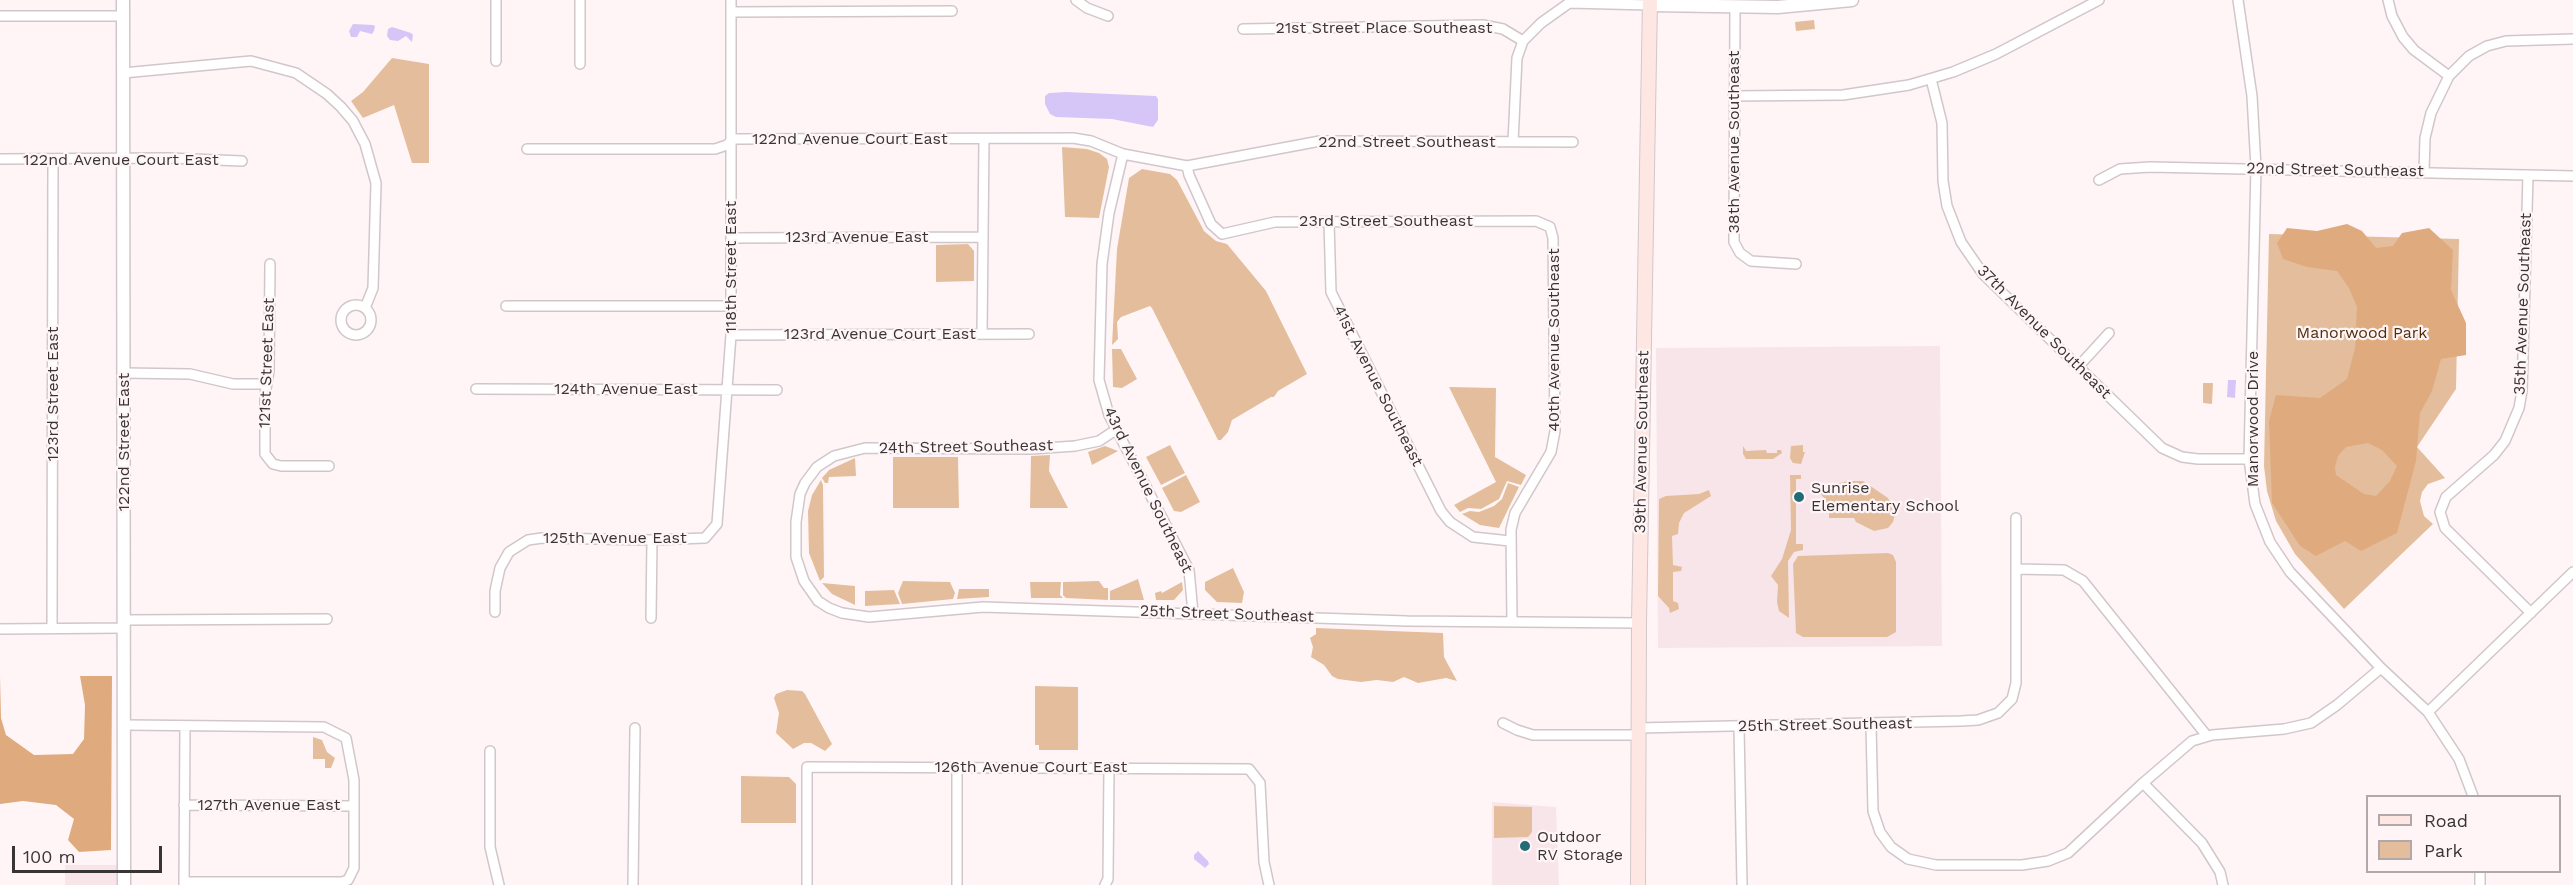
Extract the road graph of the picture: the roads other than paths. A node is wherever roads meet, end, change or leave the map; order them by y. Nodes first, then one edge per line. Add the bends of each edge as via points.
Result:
1 (123, 0) edge
2 (496, 0) edge
3 (580, 0) edge
4 (731, 0) edge
5 (1076, 0) edge
6 (1852, 0) edge
7 (2099, 0) edge
8 (2238, 0) edge
9 (2388, 0) edge
10 (1569, 2) edge
11 (1650, 2) edge
12 (1735, 6) junction
13 (952, 11) dead end
14 (731, 12) junction
15 (0, 16) edge
16 (123, 16) junction
17 (1108, 16) dead end
18 (1243, 29) dead end
19 (2573, 39) edge
20 (1523, 41) junction
21 (496, 61) dead end
22 (580, 64) dead end
23 (123, 73) junction
24 (2449, 76) junction
25 (1931, 79) junction
26 (1733, 96) junction
27 (1031, 138) joint
28 (733, 139) junction
29 (984, 139) junction
30 (1513, 141) junction
31 (1573, 142) dead end
32 (527, 149) dead end
33 (1123, 154) junction
34 (124, 158) junction
35 (0, 159) edge
36 (53, 159) junction
37 (242, 161) dead end
38 (1187, 166) junction
39 (2256, 168) junction
40 (2424, 172) junction
41 (2528, 175) junction
42 (2573, 176) edge
43 (2099, 180) dead end
44 (1329, 222) junction
45 (1550, 228) joint
46 (983, 237) junction
47 (731, 238) junction
48 (270, 264) dead end
49 (1796, 264) dead end
50 (506, 306) dead end
51 (731, 306) junction
52 (365, 308) dead end
53 (2109, 333) dead end
54 (982, 334) junction
55 (1029, 334) dead end
56 (731, 335) junction
57 (2078, 367) junction
58 (124, 373) junction
59 (267, 384) junction
60 (476, 389) dead end
61 (729, 389) junction
62 (777, 390) dead end
63 (1116, 429) junction
64 (2249, 459) junction
65 (329, 466) dead end
66 (2016, 518) dead end
67 (713, 531) joint
68 (652, 540) junction
69 (1510, 541) junction
70 (2016, 569) junction
71 (2573, 572) edge
72 (818, 601) joint
73 (495, 612) dead end
74 (1193, 613) junction
75 (2531, 613) junction
76 (651, 618) dead end
77 (327, 619) dead end
78 (1512, 622) junction
79 (1639, 622) junction
80 (124, 624) junction
81 (0, 628) edge
82 (52, 628) junction
83 (2381, 668) junction
84 (2428, 712) junction
85 (1503, 723) dead end
86 (125, 725) junction
87 (1871, 725) junction
88 (185, 726) junction
89 (1739, 727) junction
90 (635, 728) dead end
91 (1638, 732) junction
92 (2207, 736) junction
93 (490, 751) dead end
94 (957, 767) junction
95 (1109, 768) junction
96 (2143, 783) junction
97 (2474, 795) edge
98 (184, 805) junction
99 (354, 806) junction
100 (184, 884) edge
101 (124, 885) edge
102 (499, 885) edge
103 (633, 885) edge
104 (807, 885) edge
105 (957, 885) edge
106 (1105, 885) edge
107 (1269, 885) edge
108 (1638, 885) edge
109 (1742, 885) edge
110 (2223, 885) edge

1 - 16 street, 122nd Street East
2 - 21 street
3 - 22 street
4 - 14 street, 118th Street East
5 - 17 street
6 - 12 street via 1800,6
7 - 25 street via 1996,54
8 - 39 street, Manorwood Drive via 2252,96
9 - 24 street via 2403,37
10 - 11 street
10 - 20 street
11 - 12 street
11 - 79 main road, 39th Avenue Southeast
12 - 26 street, 38th Avenue Southeast
13 - 14 street
14 - 28 street, 118th Street East
15 - 16 street
16 - 23 street, 122nd Street East
18 - 20 street, 21st Street Place Southeast via 1483,26 1503,29
19 - 24 street via 2496,43 2469,56
20 - 30 street via 1515,69
23 - 34 street, 122nd Street East
23 - 52 street via 236,62 267,64 296,73 341,107 365,144 376,183 373,288
24 - 40 street via 2427,126
25 - 26 street via 1843,96
25 - 57 street, 37th Avenue Southeast via 1942,123 1945,194 1961,242 1983,274
26 - 49 street, 38th Avenue Southeast via 1733,222 1737,249 1751,261
27 - 29 street, 122nd Avenue Court East
27 - 33 street, 22nd Street Southeast via 1083,139
28 - 29 street, 122nd Avenue Court East
28 - 32 street, 122nd Avenue Court East via 715,149
28 - 47 street, 118th Street East
29 - 46 street
30 - 31 street, 22nd Street Southeast
30 - 38 street, 22nd Street Southeast via 1311,142
33 - 38 street, 22nd Street Southeast
33 - 63 street, 43rd Avenue Southeast via 1105,238 1099,335 1101,387
34 - 36 street, 122nd Avenue Court East
34 - 37 street, 122nd Avenue Court East
34 - 58 street, 122nd Street East
35 - 36 street, 122nd Avenue Court East
36 - 82 street, 123rd Street East
38 - 44 street, 23rd Street Southeast via 1211,224 1222,234 1264,223
39 - 40 street, 22nd Street Southeast
39 - 43 street, 22nd Street Southeast via 2139,167 2113,172
39 - 64 street, Manorwood Drive
40 - 41 street, 22nd Street Southeast
41 - 42 street, 22nd Street Southeast
41 - 75 street, 35th Avenue Southeast via 2519,408 2505,441 2446,497 2440,512 2445,528
44 - 45 street, 23rd Street Southeast via 1536,221
44 - 69 street, 41st Avenue Southeast via 1331,292 1441,511 1473,537
45 - 69 street, 40th Avenue Southeast via 1555,431 1551,452 1515,513
46 - 47 street, 123rd Avenue East
46 - 54 street
47 - 51 street, 118th Street East
48 - 59 street, 121st Street East
50 - 51 street
51 - 56 street, 118th Street East
53 - 57 street
54 - 55 street, 123rd Avenue Court East
54 - 56 street, 123rd Avenue Court East
56 - 61 street, 118th Street East
57 - 64 street, 37th Avenue Southeast via 2154,441 2172,453 2198,459
58 - 59 street via 190,374 233,384
58 - 80 street, 122nd Street East
59 - 65 street, 121st Street East via 265,454 270,461 281,466
60 - 61 street, 124th Avenue East
61 - 62 street, 124th Avenue East
61 - 67 street, 118th Street East via 719,520
63 - 72 street, 24th Street Southeast via 1100,441 1075,446 865,448 843,453 817,467 800,494 796,557 808,590
63 - 74 street, 43rd Avenue Southeast via 1189,570
64 - 83 street, Manorwood Drive via 2255,504 2270,543 2290,572
66 - 70 street
67 - 68 street, 125th Avenue East via 705,538
68 - 73 street, 125th Avenue East via 528,540 509,552 500,568
68 - 76 street
69 - 78 street, 40th Avenue Southeast
70 - 87 street, 25th Street Southeast via 2016,683 2007,704 1978,720
70 - 92 street via 2064,570 2083,581
71 - 75 street
72 - 74 street, 25th Street Southeast via 842,613 869,617 983,607
74 - 78 street, 25th Street Southeast
75 - 84 street
77 - 80 street
78 - 79 street, 25th Street Southeast
79 - 91 main road, 39th Avenue Southeast
80 - 82 street
80 - 86 street, 122nd Street East
81 - 82 street
83 - 84 street, Manorwood Drive
83 - 92 street via 2311,723
84 - 97 street, Manorwood Drive via 2459,759
85 - 91 street via 1533,735
86 - 88 street
86 - 101 street, 122nd Street East
87 - 89 street, 25th Street Southeast
87 - 96 street via 1873,812 1880,832 1891,847 1908,859 1936,865 2022,865 2048,861 2078,845
88 - 98 street
88 - 99 street via 324,727 346,738 354,780
89 - 91 street, 25th Street Southeast
89 - 109 street
90 - 103 street
91 - 108 main road, 39th Avenue Southeast
92 - 96 street via 2183,747
93 - 102 street via 490,847
94 - 95 street, 126th Avenue Court East
94 - 104 street, 126th Avenue Court East via 807,767
94 - 105 street
95 - 106 street
95 - 107 street, 126th Avenue Court East via 1249,769 1260,783
96 - 110 street via 2202,843 2220,872
98 - 99 street, 127th Avenue East
98 - 100 street
99 - 100 street via 354,868 352,875 342,882

